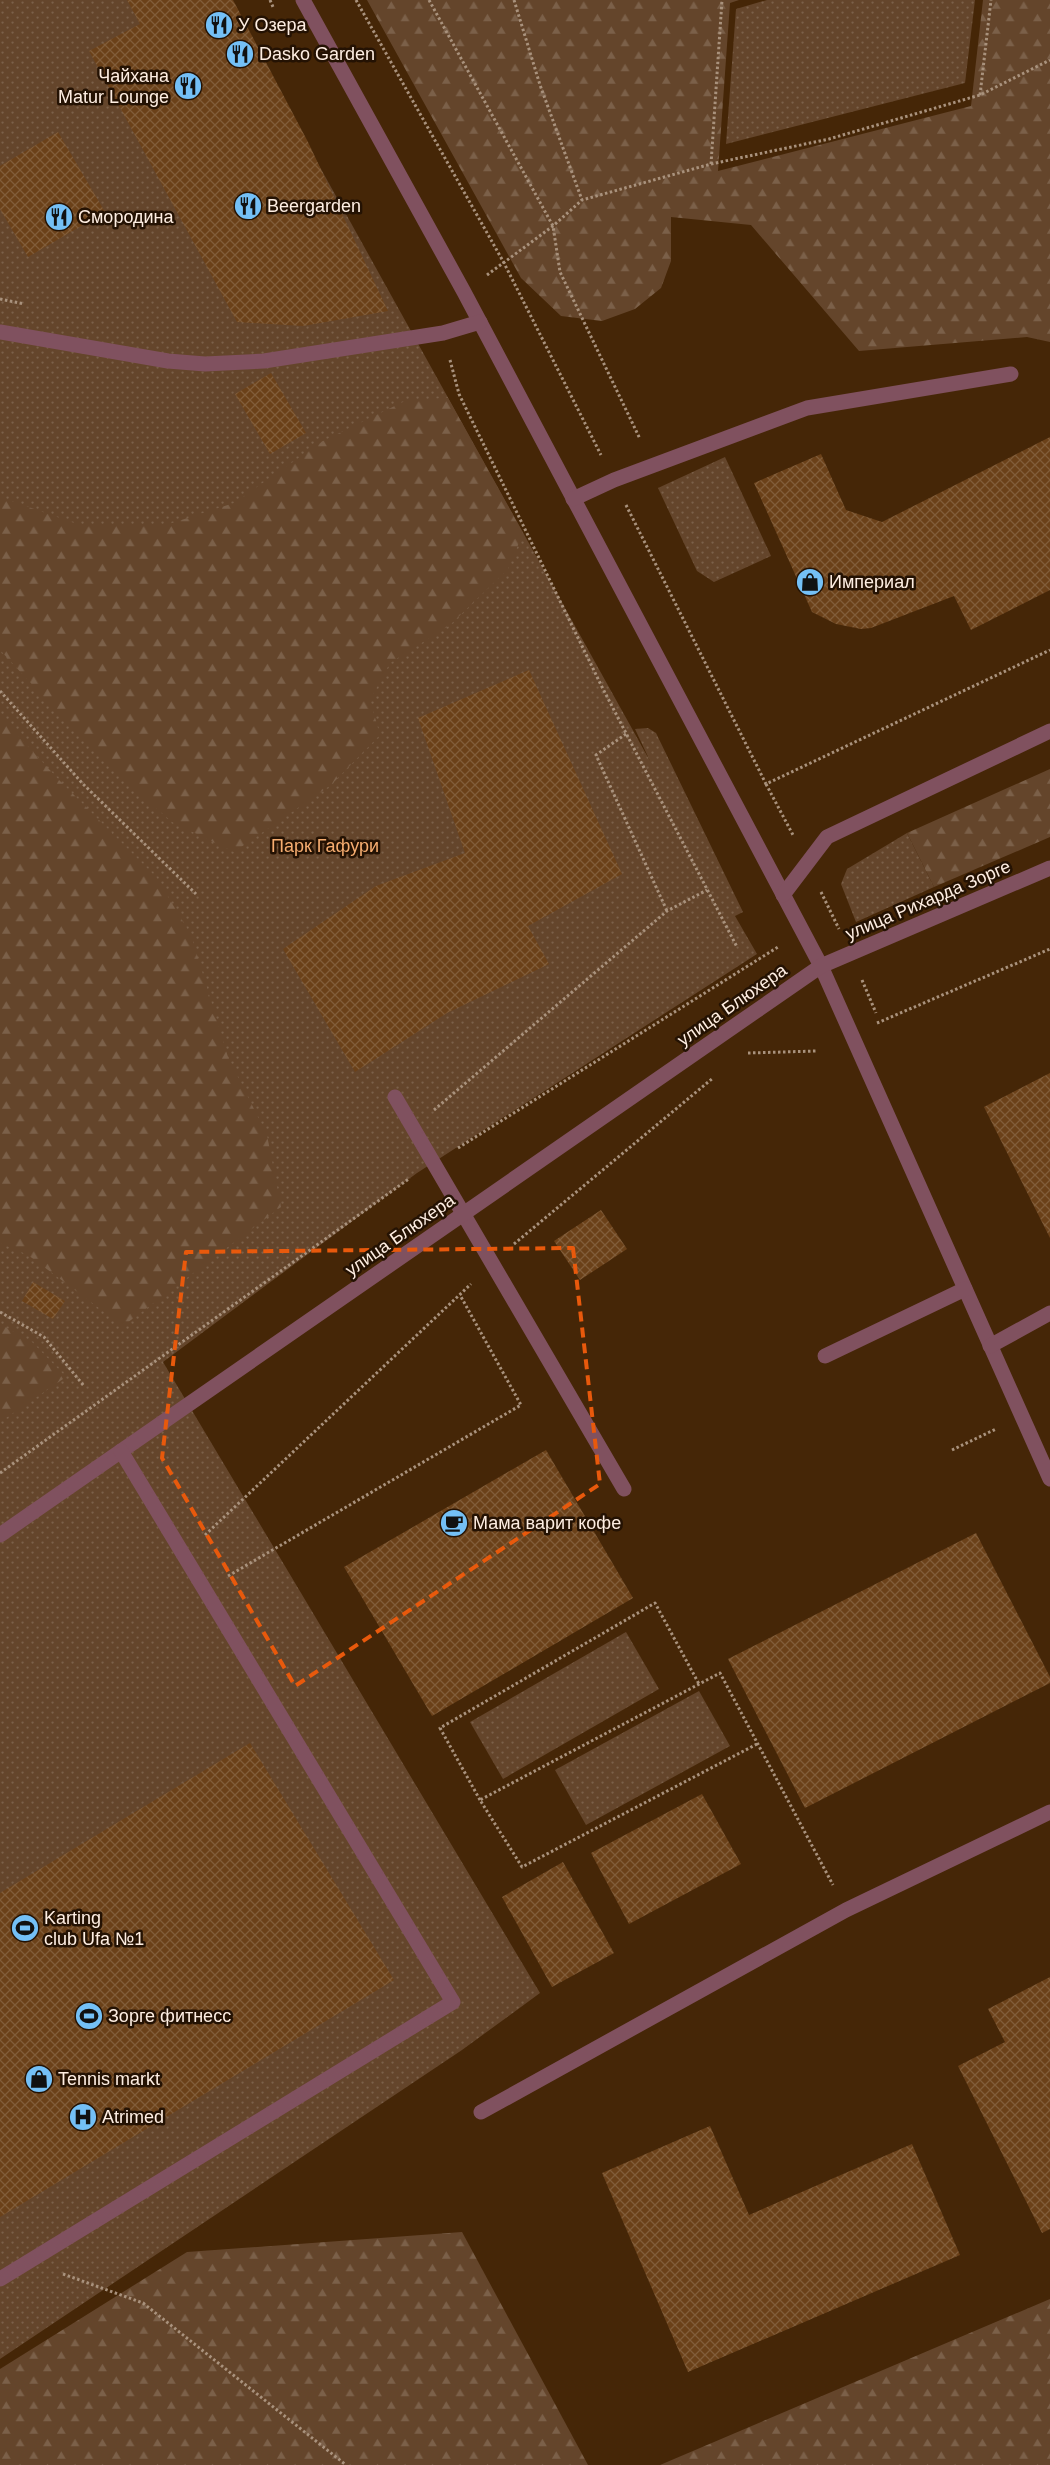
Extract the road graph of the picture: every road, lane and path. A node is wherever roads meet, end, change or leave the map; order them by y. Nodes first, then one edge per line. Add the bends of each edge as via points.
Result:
1 (270, 0) edge
2 (303, 0) edge
3 (356, 0) edge
4 (429, 0) edge
5 (514, 0) edge
6 (722, 0) edge
7 (991, 0) edge
8 (274, 9) dead end
9 (1050, 60) edge
10 (980, 96) junction
11 (711, 164) junction
12 (582, 200) junction
13 (553, 226) junction
14 (504, 263) junction
15 (464, 292) junction
16 (0, 299) edge
17 (28, 305) dead end
18 (480, 322) junction
19 (0, 332) edge
20 (443, 332) junction
21 (1011, 374) dead end
22 (642, 443) dead end
23 (614, 480) junction
24 (573, 499) junction
25 (1050, 650) edge
26 (0, 691) edge
27 (1050, 731) edge
28 (626, 734) junction
29 (766, 784) junction
30 (807, 862) junction
31 (1050, 868) edge
32 (707, 890) junction
33 (196, 894) dead end
34 (783, 895) junction
35 (667, 911) junction
36 (802, 932) junction
37 (737, 947) dead end
38 (1050, 949) edge
39 (850, 954) junction
40 (820, 966) junction
41 (880, 1022) junction
42 (873, 1025) dead end
43 (817, 1051) dead end
44 (743, 1054) dead end
45 (720, 1072) dead end
46 (395, 1097) dead end
47 (413, 1128) junction
48 (434, 1163) junction
49 (464, 1214) junction
50 (492, 1262) junction
51 (965, 1289) junction
52 (460, 1295) junction
53 (0, 1312) edge
54 (1050, 1313) edge
55 (990, 1346) junction
56 (825, 1356) dead end
57 (84, 1386) dead end
58 (1022, 1416) junction
59 (952, 1450) dead end
60 (121, 1451) junction
61 (0, 1473) edge
62 (1050, 1479) edge
63 (624, 1489) dead end
64 (0, 1535) edge
65 (184, 1555) junction
66 (204, 1589) junction
67 (699, 1684) junction
68 (757, 1744) junction
69 (480, 1800) junction
70 (1050, 1812) edge
71 (846, 1910) junction
72 (482, 2112) dead end
73 (28, 2261) junction
74 (0, 2278) edge
75 (346, 2465) edge

1 - 8 path
2 - 15 street
3 - 14 path
4 - 13 path
5 - 12 path via 540,85
6 - 11 path
7 - 10 path
9 - 10 path
10 - 11 path via 829,139
11 - 12 path
12 - 13 path
13 - 14 path
13 - 22 path via 560,272
14 - 15 path
14 - 23 path
15 - 18 street
16 - 17 path
18 - 20 street
18 - 24 street
19 - 20 street via 168,361 205,364 264,361
20 - 28 path via 459,394
21 - 23 street via 807,408
23 - 24 street
23 - 29 path
24 - 34 street
25 - 29 path
26 - 33 path via 83,784
27 - 30 street via 827,837
28 - 32 path
28 - 35 path via 596,755
29 - 30 path
30 - 34 street
30 - 39 path
31 - 39 street, улица Рихарда Зорге
32 - 35 path
32 - 37 path
34 - 36 street
35 - 47 path
36 - 40 street
36 - 48 path
38 - 41 path
39 - 40 street, улица Рихарда Зорге
39 - 41 path
40 - 49 street, улица Блюхера
40 - 51 street
41 - 42 path
43 - 44 path
45 - 50 path
46 - 47 street
47 - 48 street
48 - 49 street
48 - 61 path
49 - 50 street
49 - 60 street, улица Блюхера
50 - 52 path
50 - 63 street
51 - 55 street
51 - 56 street
52 - 65 path
52 - 66 path via 521,1405
53 - 57 path via 44,1337
54 - 55 street
55 - 58 street
58 - 59 path
58 - 62 street
60 - 64 street, улица Блюхера
60 - 65 street
65 - 66 street
66 - 73 street via 453,2002
67 - 68 path via 720,1673
67 - 69 path
67 - 69 path via 655,1603 440,1728
68 - 69 path via 522,1867
68 - 71 path
70 - 71 street
71 - 72 street
73 - 74 street
73 - 75 path via 144,2303

